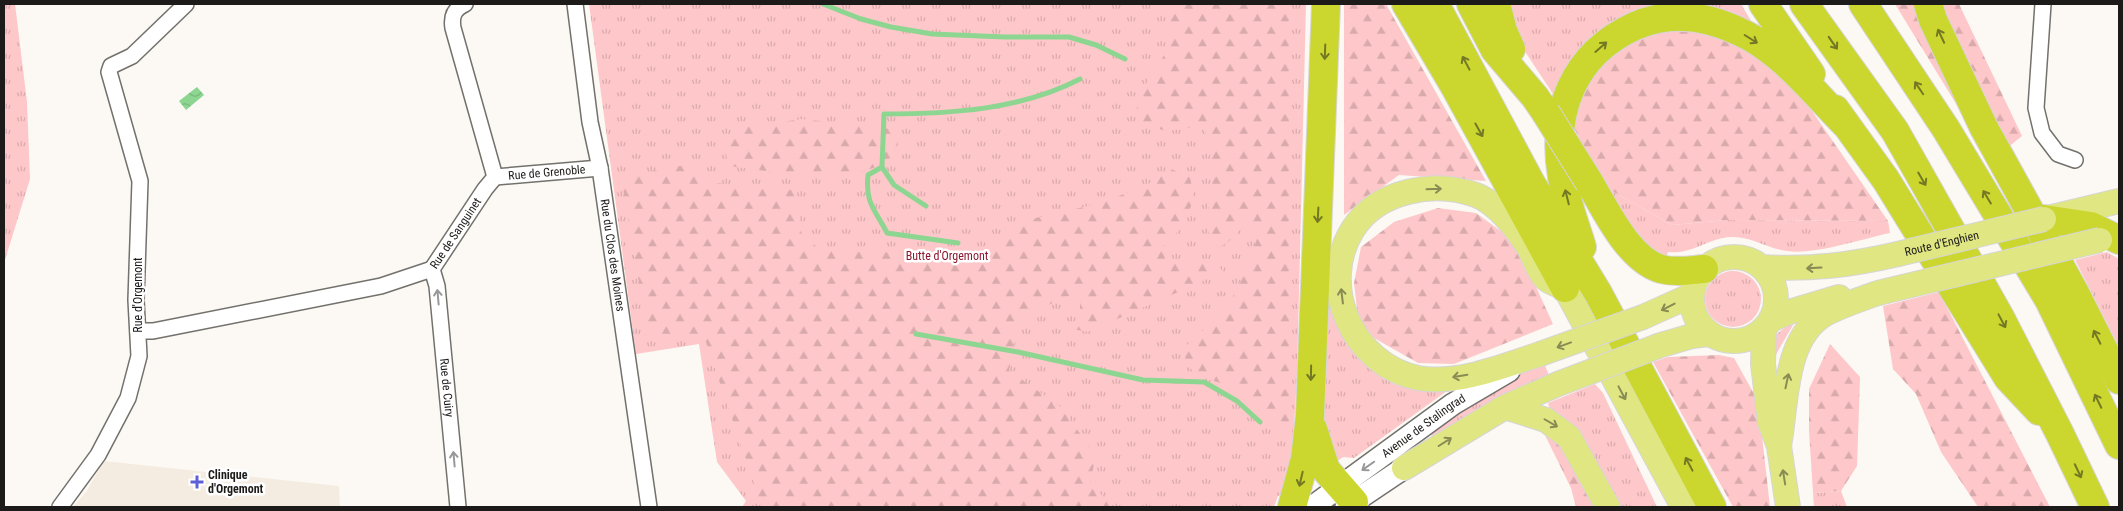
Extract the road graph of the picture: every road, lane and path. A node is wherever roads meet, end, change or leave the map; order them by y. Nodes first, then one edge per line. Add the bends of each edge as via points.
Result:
1 (186, 4) edge
2 (465, 4) edge
3 (575, 4) edge
4 (1326, 4) edge
5 (1406, 4) edge
6 (1419, 4) edge
7 (1435, 4) edge
8 (1471, 4) edge
9 (1496, 4) edge
10 (1763, 4) edge
11 (1804, 4) edge
12 (1863, 4) edge
13 (1928, 4) edge
14 (2043, 4) edge
15 (1455, 87) junction
16 (1541, 105) junction
17 (1846, 125) junction
18 (2075, 160) dead end
19 (600, 168) junction
20 (495, 177) junction
21 (2119, 201) edge
22 (2044, 219) joint
23 (2105, 232) edge
24 (1762, 267) junction
25 (432, 269) junction
26 (1704, 269) junction
27 (1565, 288) junction
28 (1598, 293) junction
29 (1878, 293) junction
30 (1692, 295) junction
31 (1768, 324) junction
32 (138, 331) junction
33 (1709, 334) junction
34 (1540, 354) junction
35 (2119, 380) edge
36 (1505, 407) junction
37 (1310, 415) junction
38 (2060, 434) junction
39 (2119, 444) edge
40 (1779, 446) junction
41 (1404, 468) joint
42 (1347, 498) edge
43 (60, 507) edge
44 (458, 507) edge
45 (649, 507) edge
46 (1292, 507) edge
47 (1312, 507) edge
48 (1608, 507) edge
49 (1683, 507) edge
50 (1712, 507) edge
51 (1788, 507) edge
52 (2095, 507) edge

1 - 32 street, Rue d'Orgemont via 132,56 111,66 109,72 140,180
2 - 20 street via 455,10 453,28
3 - 19 street, Rue du Clos des Moines via 590,122
4 -> 37 highway
5 - 15 highway
6 - 15 highway
28 -> 7 highway via 1531,182
8 - 16 highway via 1495,50
9 - 16 highway via 1503,31
10 - 17 highway
11 -> 38 highway via 1895,131 2000,317
39 -> 12 highway via 2049,300 1946,129
35 -> 13 highway via 1984,128
14 - 18 street via 2036,108 2042,133 2058,154
15 -> 27 highway
16 - 26 highway, bridge via 1626,242 1646,262 1661,269
28 -> 17 highway via 1562,177 1561,130 1571,84 1584,63 1617,34 1644,22 1676,16 1717,22 1739,31 1777,56
17 - 38 highway via 1886,180 2008,378
19 - 20 street, Rue de Grenoble
19 - 45 street, Rue du Clos des Moines
20 - 25 street, Rue de Sanguinet
21 - 23 main road
22 - 23 highway
22 -> 24 main road, Route d'Enghien, bridge via 1862,262 1822,268
23 - 29 main road, bridge
24 - 26 main road via 1736,257 1722,259
24 - 31 main road via 1776,292 1775,311
25 - 32 street, Rue de Sanguinet via 381,286 153,331
44 -> 25 street, Rue de Cuiry via 437,286
26 - 30 main road
34 -> 27 main road via 1456,377 1418,378 1400,372 1366,351 1354,336 1341,294 1340,272 1344,251 1353,229 1369,212 1395,195 1438,188 1461,191 1494,206 1528,246 1545,278
27 -> 49 main road
50 -> 28 highway
29 - 31 main road via 1854,293 1789,312
40 -> 29 main road via 1788,373 1808,331 1826,313
30 - 33 main road via 1696,320
30 -> 34 main road, bridge via 1643,317
31 - 33 main road via 1756,335 1738,342
31 - 40 main road via 1763,364 1765,388 1770,423
32 - 43 street, Rue d'Orgemont via 139,356 128,398 98,455
33 - 36 main road, Avenue de Stalingrad, bridge via 1661,345
34 -> 42 main road, Avenue de Stalingrad via 1453,404
41 -> 36 main road, Avenue de Stalingrad
36 -> 48 main road via 1546,420 1569,437
37 - 42 highway via 1326,470
37 -> 46 highway via 1305,459
38 -> 52 highway
51 -> 40 main road
41 - 42 main road, Avenue de Stalingrad
42 - 47 main road, Avenue de Stalingrad

